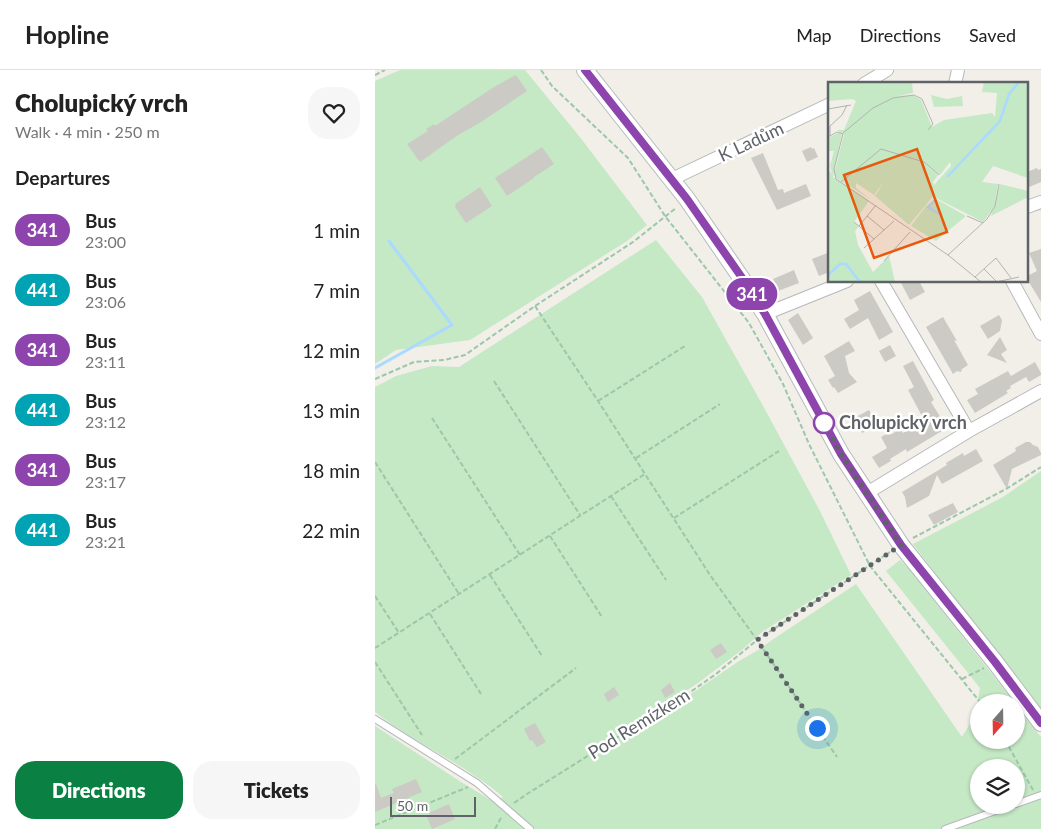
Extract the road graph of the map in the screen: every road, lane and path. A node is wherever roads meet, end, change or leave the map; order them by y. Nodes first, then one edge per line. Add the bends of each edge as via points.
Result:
1 (385, 70) edge
2 (541, 70) edge
3 (585, 70) edge
4 (887, 70) edge
5 (375, 75) edge
6 (867, 82) edge
7 (828, 105) edge
8 (672, 179) junction
9 (1041, 202) edge
10 (1029, 206) edge
11 (665, 216) junction
12 (845, 282) edge
13 (882, 282) edge
14 (1013, 282) edge
15 (535, 306) junction
16 (765, 314) junction
17 (1041, 334) edge
18 (685, 346) dead end
19 (375, 379) edge
20 (494, 381) dead end
21 (1041, 390) edge
22 (598, 400) junction
23 (720, 404) dead end
24 (432, 418) dead end
25 (969, 431) junction
26 (779, 452) dead end
27 (635, 458) junction
28 (375, 462) edge
29 (1041, 467) edge
30 (645, 474) junction
31 (867, 493) junction
32 (611, 496) junction
33 (580, 515) junction
34 (673, 518) junction
35 (550, 536) junction
36 (901, 545) junction
37 (520, 555) junction
38 (870, 566) junction
39 (490, 574) junction
40 (666, 580) dead end
41 (459, 594) junction
42 (375, 596) edge
43 (430, 614) junction
44 (603, 617) dead end
45 (399, 633) junction
46 (757, 640) junction
47 (375, 648) edge
48 (541, 656) dead end
49 (375, 662) edge
50 (995, 662) junction
51 (576, 668) dead end
52 (961, 679) junction
53 (481, 694) dead end
54 (973, 694) edge
55 (375, 719) edge
56 (1041, 723) edge
57 (423, 735) dead end
58 (1010, 749) edge
59 (837, 757) dead end
60 (447, 764) junction
61 (477, 783) junction
62 (1039, 796) edge
63 (1025, 801) edge
64 (506, 809) junction
65 (987, 814) edge
66 (375, 825) edge
67 (495, 829) edge
68 (530, 829) edge
69 (945, 829) edge

1 - 5 path
2 - 11 path via 552,86 627,158
3 - 8 street
4 - 6 street
7 - 8 street, K Ladům
8 - 16 street
9 - 10 street
11 - 15 path via 633,242
11 - 38 path via 749,323 783,384
12 - 16 street
13 - 25 street
14 - 17 street
15 - 19 path via 465,355 414,362
15 - 22 path
16 - 31 street via 841,454
18 - 22 path
20 - 33 path
21 - 25 street
22 - 27 path
23 - 27 path
24 - 37 path
25 - 31 street
26 - 34 path
27 - 30 path
28 - 41 path
29 - 36 path, Pod Remízkem
30 - 32 path
30 - 34 path
31 - 36 street
32 - 33 path
32 - 40 path
33 - 35 path
34 - 46 path via 709,575
35 - 37 path
35 - 44 path
36 - 38 path, Pod Remízkem
36 - 50 street
37 - 39 path
38 - 46 path, Pod Remízkem
38 - 52 path
39 - 41 path
39 - 48 path
41 - 43 path
42 - 45 path
43 - 45 path
43 - 53 path
45 - 47 path
46 - 59 path
46 - 64 path, Pod Remízkem via 669,707
49 - 57 path
50 - 52 path
50 - 56 street
51 - 60 path
52 - 54 path
55 - 60 lane
58 - 62 path
60 - 61 lane
61 - 64 lane
61 - 66 path
62 - 63 lane
64 - 67 path
64 - 68 lane
65 - 69 lane

